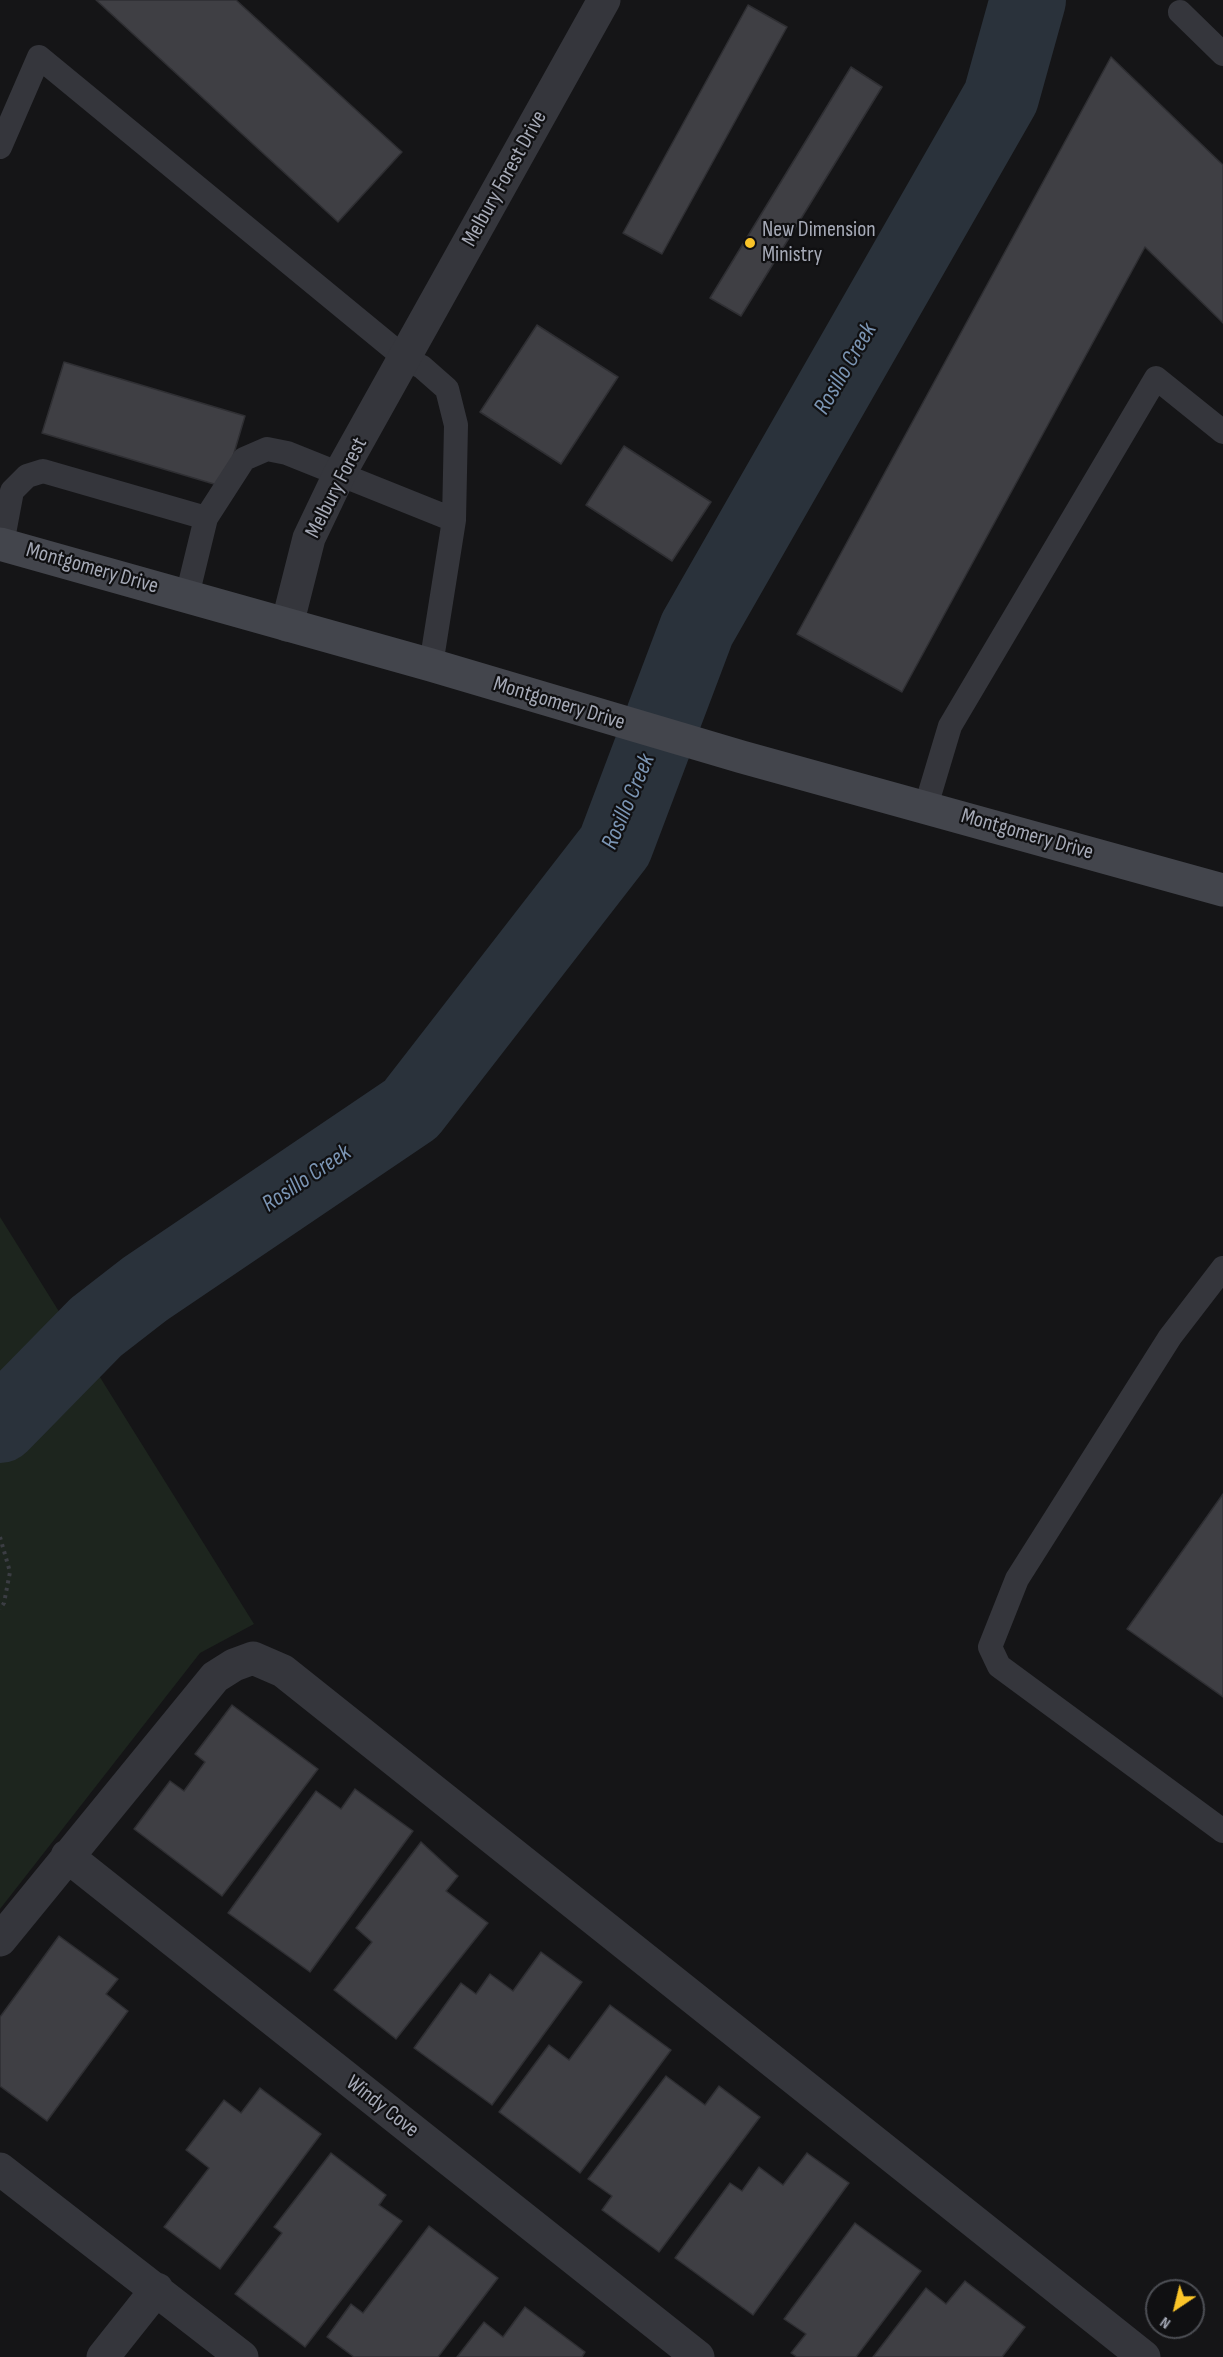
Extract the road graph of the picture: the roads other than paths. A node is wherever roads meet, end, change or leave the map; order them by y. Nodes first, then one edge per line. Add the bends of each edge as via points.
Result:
1 (604, 0) edge
2 (1180, 12) dead end
3 (1223, 54) edge
4 (0, 147) edge
5 (406, 359) junction
6 (1223, 432) edge
7 (340, 473) junction
8 (206, 518) junction
9 (454, 520) junction
10 (1, 547) edge
11 (187, 596) junction
12 (287, 625) junction
13 (431, 665) junction
14 (926, 806) junction
15 (1223, 890) edge
16 (1223, 1268) edge
17 (1223, 1831) edge
18 (67, 1856) junction
19 (0, 1940) edge
20 (0, 2169) edge
21 (157, 2289) junction
22 (103, 2357) edge
23 (242, 2357) edge
24 (698, 2357) edge
25 (1144, 2357) edge

1 - 5 street, Melbury Forest Drive
2 - 3 lane
4 - 5 lane via 39,57
5 - 7 street, Melbury Forest
5 - 9 lane via 447,389 456,425
6 - 14 lane via 1156,378 950,726
7 - 8 lane via 267,449 244,459
7 - 9 lane
7 - 12 street, Melbury Forest via 309,538
8 - 10 lane via 43,471 27,476 12,491
8 - 11 lane
9 - 13 lane
10 - 11 main road, Montgomery Drive
11 - 12 main road, Montgomery Drive
12 - 13 main road, Montgomery Drive
13 - 14 main road, Montgomery Drive via 742,757
14 - 15 main road, Montgomery Drive
16 - 17 lane via 1170,1337 1017,1579 990,1647 999,1666
18 - 19 street
18 - 24 street, Windy Cove
18 - 25 street via 215,1677 253,1658 283,1671
20 - 21 street
21 - 22 street
21 - 23 street

